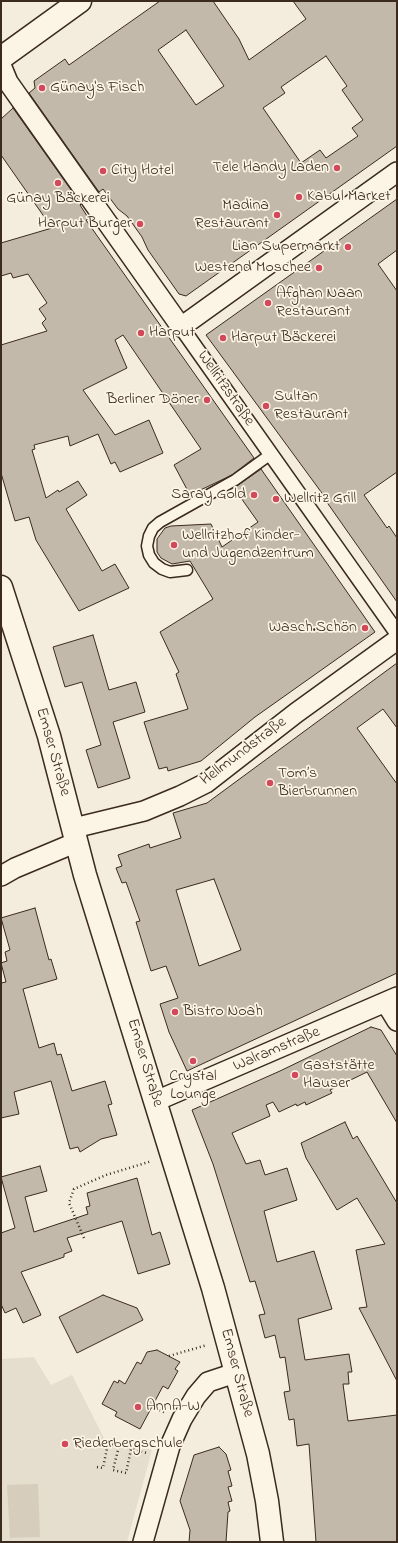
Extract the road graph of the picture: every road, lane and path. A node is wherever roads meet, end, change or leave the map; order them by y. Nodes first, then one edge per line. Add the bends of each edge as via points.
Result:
1 (80, 1) edge
2 (1, 58) edge
3 (1, 65) edge
4 (397, 172) edge
5 (181, 326) junction
6 (271, 454) junction
7 (188, 570) dead end
8 (1, 587) edge
9 (397, 633) edge
10 (397, 640) edge
11 (75, 835) junction
12 (1, 876) edge
13 (391, 1000) edge
14 (397, 1021) edge
15 (156, 1101) junction
16 (172, 1154) junction
17 (84, 1238) dead end
18 (211, 1344) dead end
19 (169, 1356) dead end
20 (235, 1373) junction
21 (151, 1454) dead end
22 (97, 1467) dead end
23 (143, 1542) edge
24 (272, 1542) edge

1 - 2 street
3 - 5 street, Wellritzstraße via 8,82
4 - 5 street
5 - 6 street, Wellritzstraße
6 - 7 lane via 235,480 153,528 148,546 149,555 154,563 170,572
6 - 9 street, Wellritzstraße
8 - 11 street, Emser Straße via 49,736
10 - 11 street, Hellmundstraße via 296,713 206,783 144,811
11 - 12 street, Hellmundstraße
11 - 15 street, Emser Straße
13 - 14 street
13 - 15 street, Walramstraße
15 - 16 street, Emser Straße
16 - 17 path via 106,1175 74,1189 69,1203
16 - 20 street, Emser Straße via 213,1288
18 - 19 path
20 - 23 street via 208,1382 185,1413 170,1446
20 - 24 street, Emser Straße via 258,1454
21 - 22 path via 131,1449 126,1473 113,1470 119,1446 108,1443 103,1468

